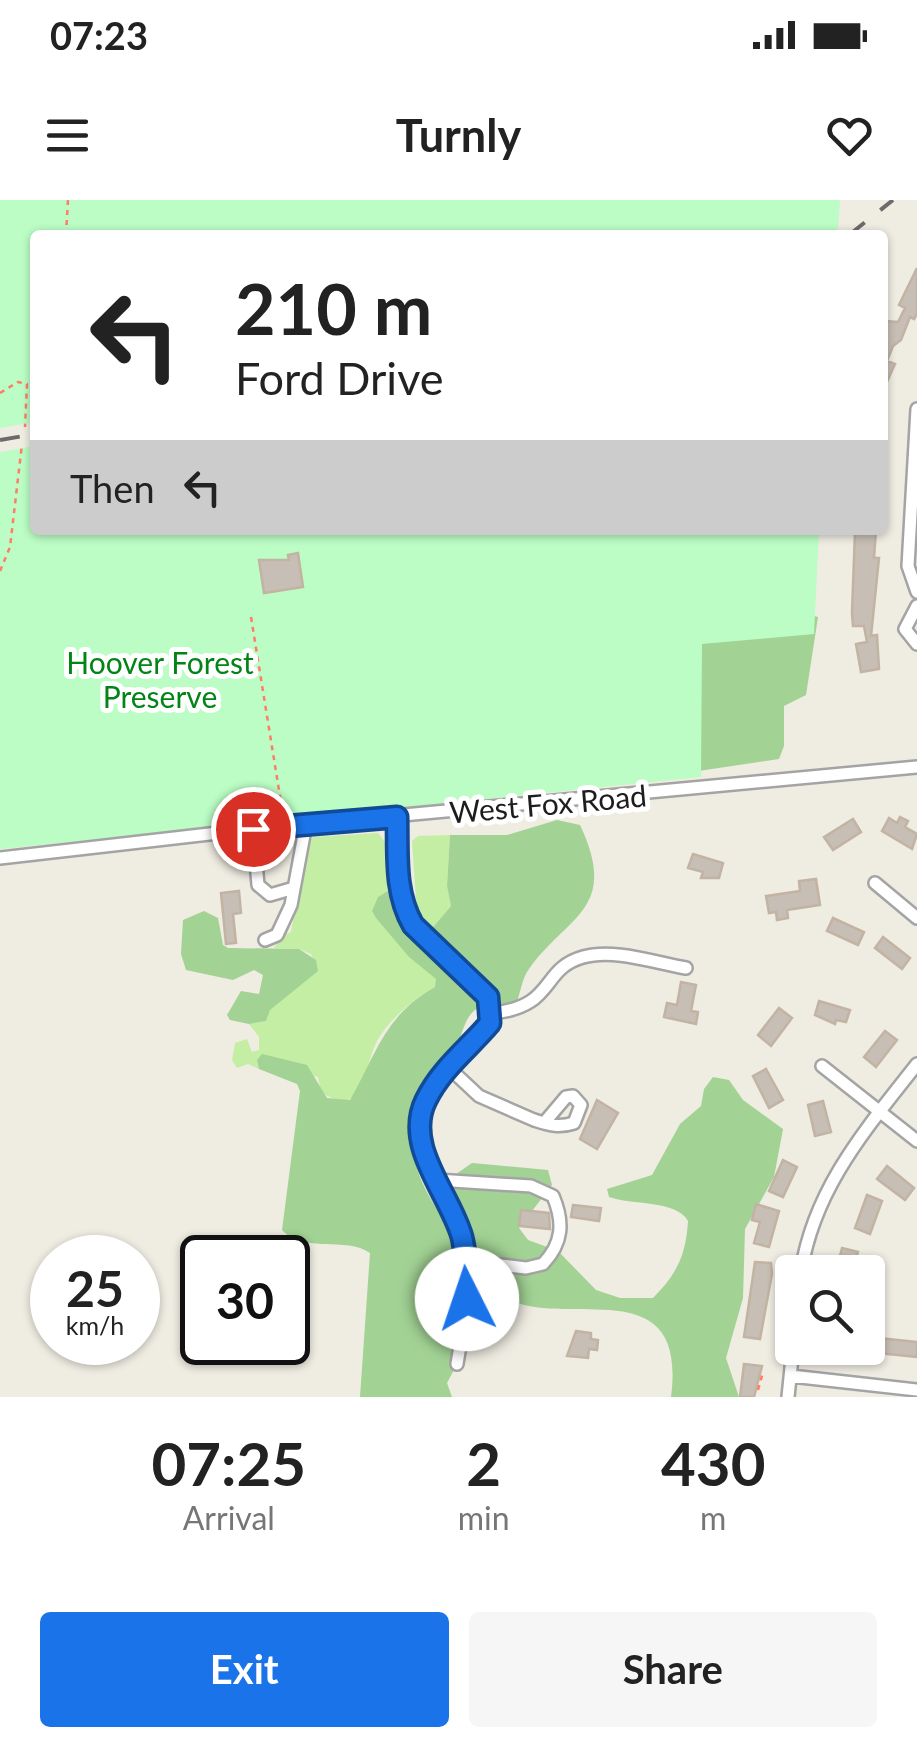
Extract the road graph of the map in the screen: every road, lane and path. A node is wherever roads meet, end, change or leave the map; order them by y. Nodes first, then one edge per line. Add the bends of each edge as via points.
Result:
1 (68, 200) edge
2 (66, 230) edge
3 (0, 394) edge
4 (917, 409) edge
5 (26, 427) dead end
6 (22, 444) dead end
7 (0, 571) edge
8 (917, 592) edge
9 (917, 606) edge
10 (251, 617) dead end
11 (917, 644) edge
12 (917, 767) edge
13 (397, 817) junction
14 (306, 824) junction
15 (285, 826) junction
16 (253, 829) junction
17 (0, 858) edge
18 (874, 883) dead end
19 (294, 888) junction
20 (917, 918) edge
21 (264, 940) dead end
22 (686, 968) dead end
23 (492, 1013) junction
24 (917, 1064) edge
25 (822, 1066) dead end
26 (448, 1067) junction
27 (880, 1111) junction
28 (544, 1123) dead end
29 (917, 1142) edge
30 (437, 1180) junction
31 (806, 1255) edge
32 (466, 1261) junction
33 (457, 1364) dead end
34 (791, 1365) edge
35 (762, 1372) dead end
36 (790, 1376) junction
37 (758, 1390) dead end
38 (917, 1390) edge
39 (788, 1397) edge

1 - 2 path
3 - 5 path via 26,384
4 - 8 street via 908,566
6 - 7 path via 10,547
9 - 11 street via 904,629
10 - 15 path
12 - 13 street, West Fox Road
13 - 14 street, West Fox Road
13 - 23 street via 406,912 482,990
14 - 15 street, West Fox Road
14 - 19 street
15 - 16 street, West Fox Road
16 - 17 street, West Fox Road
16 - 19 street via 258,885 270,895
18 - 20 street
19 - 21 street via 281,930
22 - 23 street via 581,957 529,1006
23 - 26 street
24 - 27 street
25 - 27 street
26 - 28 street via 479,1096
26 - 30 street via 418,1127
27 - 29 street
27 - 31 street via 820,1202
30 - 32 street
30 - 32 street via 532,1186 553,1196 558,1209 562,1232 543,1264
32 - 33 street
34 - 36 street
35 - 37 path
36 - 38 street
36 - 39 street

